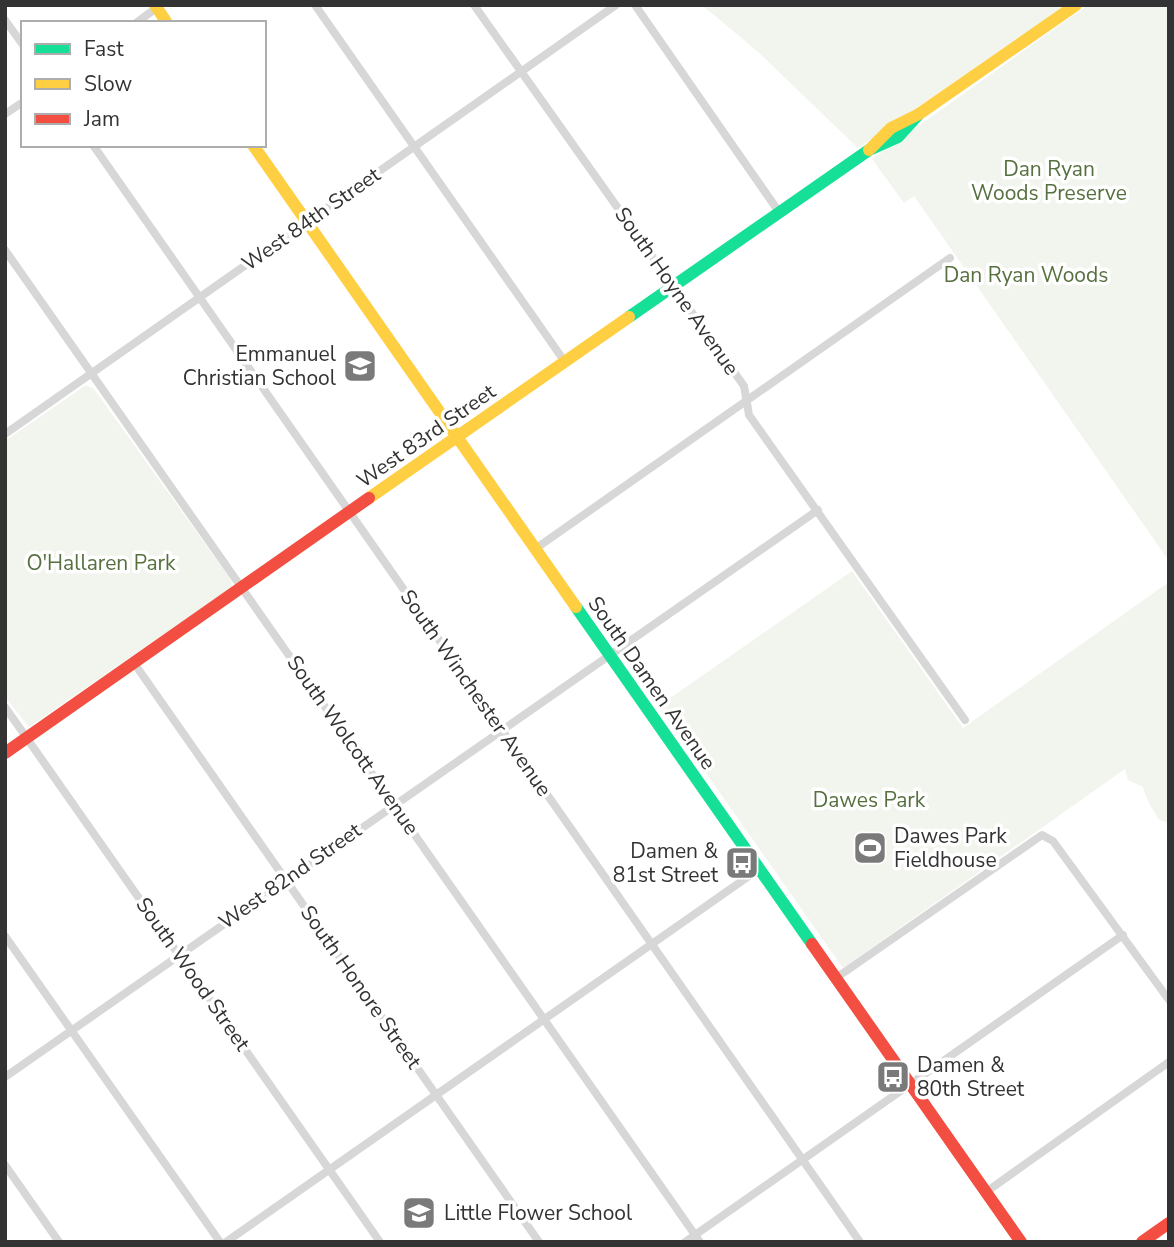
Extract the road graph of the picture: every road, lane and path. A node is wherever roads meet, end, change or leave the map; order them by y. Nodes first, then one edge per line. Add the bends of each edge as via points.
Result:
1 (315, 5) edge
2 (474, 5) edge
3 (616, 5) edge
4 (635, 5) edge
5 (1076, 5) edge
6 (157, 6) edge
7 (5, 20) edge
8 (138, 21) edge
9 (21, 42) edge
10 (521, 72) junction
11 (21, 103) edge
12 (5, 114) edge
13 (94, 147) edge
14 (254, 147) edge
15 (414, 147) junction
16 (779, 212) junction
17 (306, 222) junction
18 (5, 250) edge
19 (950, 258) dead end
20 (674, 286) junction
21 (199, 298) junction
22 (565, 362) junction
23 (92, 373) junction
24 (748, 400) junction
25 (5, 434) edge
26 (457, 438) junction
27 (818, 510) junction
28 (350, 512) junction
29 (535, 549) junction
30 (243, 587) junction
31 (609, 655) junction
32 (134, 663) junction
33 (5, 707) edge
34 (965, 720) dead end
35 (501, 729) junction
36 (27, 738) junction
37 (5, 754) edge
38 (394, 804) junction
39 (759, 869) junction
40 (286, 880) junction
41 (1123, 935) junction
42 (5, 936) edge
43 (652, 944) junction
44 (179, 955) junction
45 (836, 978) junction
46 (1169, 1000) edge
47 (545, 1019) junction
48 (71, 1030) junction
49 (1169, 1062) edge
50 (5, 1077) edge
51 (910, 1084) junction
52 (437, 1095) junction
53 (803, 1159) junction
54 (5, 1165) edge
55 (329, 1170) junction
56 (986, 1192) junction
57 (1168, 1223) edge
58 (698, 1238) edge
59 (59, 1242) edge
60 (220, 1242) edge
61 (226, 1242) edge
62 (380, 1242) edge
63 (539, 1242) edge
64 (685, 1242) edge
65 (860, 1242) edge
66 (1021, 1242) edge
67 (1142, 1242) edge

1 - 15 street
2 - 10 street, South Hoyne Avenue
3 - 10 street, West 84th Street
4 - 16 street
5 - 16 street, West 83rd Street via 919,114 915,125 880,149 869,150
6 - 8 street
7 - 9 street
10 - 15 street, West 84th Street
10 - 20 street, South Hoyne Avenue
11 - 12 street
13 - 21 street, South Winchester Avenue
14 - 17 street, South Damen Avenue
15 - 17 street, West 84th Street
15 - 22 street
16 - 20 street, West 83rd Street
17 - 21 street, West 84th Street
17 - 26 street, South Damen Avenue
18 - 23 street, South Wolcott Avenue
19 - 24 street
20 - 22 street, West 83rd Street
20 - 24 street, South Hoyne Avenue via 744,386
21 - 23 street, West 84th Street
21 - 28 street, South Winchester Avenue
22 - 26 street, West 83rd Street
23 - 25 street, West 84th Street
23 - 30 street, South Wolcott Avenue
24 - 27 street, South Hoyne Avenue via 749,415
24 - 29 street
26 - 28 street, West 83rd Street
26 - 29 street, South Damen Avenue
27 - 31 street, West 82nd Street
27 - 34 street, South Hoyne Avenue
28 - 30 street, West 83rd Street
28 - 35 street, South Winchester Avenue
29 - 31 street, South Damen Avenue
30 - 32 street, West 83rd Street
30 - 38 street, South Wolcott Avenue
31 - 35 street, West 82nd Street
31 - 39 street, South Damen Avenue
32 - 36 street, West 83rd Street
32 - 40 street, South Honore Street
33 - 36 street, South Wood Street
35 - 38 street, West 82nd Street
35 - 43 street, South Winchester Avenue
36 - 37 street, West 83rd Street
36 - 44 street, South Wood Street
38 - 40 street, West 82nd Street
38 - 47 street, South Wolcott Avenue
39 - 43 street
39 - 45 street, South Damen Avenue
40 - 44 street, West 82nd Street
40 - 52 street, South Honore Street
41 - 45 street via 1053,841 1042,835
41 - 46 street
41 - 51 street
42 - 48 street
43 - 47 street
43 - 53 street, South Winchester Avenue
44 - 48 street, West 82nd Street
44 - 55 street, South Wood Street
45 - 51 street, South Damen Avenue
47 - 52 street
47 - 58 street, South Wolcott Avenue
48 - 50 street, West 82nd Street
48 - 60 street
49 - 56 street
51 - 53 street
51 - 56 street, South Damen Avenue
52 - 55 street
52 - 63 street, South Honore Street
53 - 58 street
53 - 65 street, South Winchester Avenue
54 - 59 street
55 - 61 street
55 - 62 street, South Wood Street
56 - 66 street, South Damen Avenue
57 - 67 street
58 - 64 street

